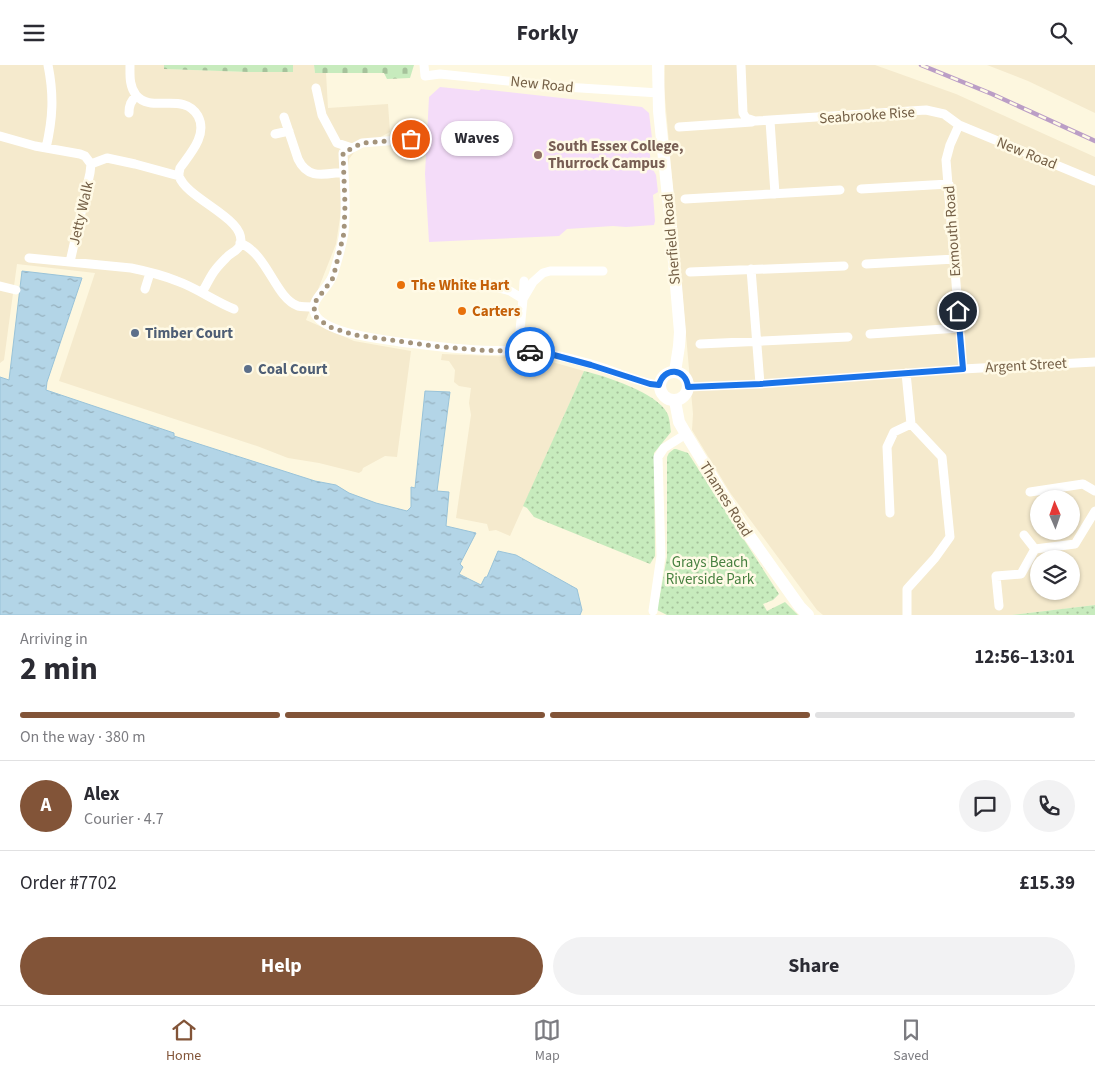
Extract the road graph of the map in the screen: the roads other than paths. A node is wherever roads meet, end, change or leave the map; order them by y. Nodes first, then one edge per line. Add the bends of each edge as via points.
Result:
1 (48, 65) edge
2 (130, 65) edge
3 (424, 65) edge
4 (741, 65) edge
5 (658, 71) edge
6 (316, 88) dead end
7 (659, 93) junction
8 (136, 96) junction
9 (129, 113) dead end
10 (284, 117) dead end
11 (755, 121) junction
12 (770, 121) junction
13 (959, 125) junction
14 (679, 127) dead end
15 (289, 131) junction
16 (275, 134) dead end
17 (0, 136) edge
18 (411, 139) dead end
19 (46, 148) junction
20 (352, 148) junction
21 (90, 164) junction
22 (344, 172) junction
23 (179, 176) junction
24 (1095, 181) edge
25 (949, 184) junction
26 (861, 189) dead end
27 (840, 190) dead end
28 (775, 195) junction
29 (685, 199) dead end
30 (240, 243) junction
31 (29, 258) dead end
32 (955, 259) junction
33 (70, 262) junction
34 (866, 264) dead end
35 (844, 266) dead end
36 (751, 269) junction
37 (603, 271) dead end
38 (690, 272) dead end
39 (150, 273) junction
40 (524, 281) dead end
41 (471, 285) dead end
42 (0, 286) edge
43 (16, 289) dead end
44 (145, 289) dead end
45 (202, 293) junction
46 (523, 299) junction
47 (314, 307) junction
48 (234, 309) dead end
49 (960, 329) junction
50 (870, 334) dead end
51 (848, 337) dead end
52 (756, 341) junction
53 (700, 344) dead end
54 (518, 351) junction
55 (1095, 362) edge
56 (963, 369) junction
57 (675, 372) junction
58 (906, 373) junction
59 (760, 384) junction
60 (659, 385) junction
61 (688, 387) junction
62 (675, 401) junction
63 (911, 424) junction
64 (686, 434) junction
65 (1038, 490) edge
66 (1095, 491) edge
67 (1095, 511) edge
68 (890, 513) dead end
69 (1024, 535) dead end
70 (1035, 549) junction
71 (999, 606) dead end
72 (653, 611) dead end
73 (808, 615) edge
74 (907, 615) edge

1 - 19 street via 53,106
2 - 8 street
3 - 7 street, New Road via 425,76 440,74
4 - 11 street via 743,113 746,119
5 - 7 main road, Sherfield Road
6 - 20 street via 322,115 337,143
7 - 57 main road, Sherfield Road via 680,332
8 - 9 street via 129,106
8 - 23 street via 150,103 185,105 192,108 200,119 198,141 180,168
10 - 15 street
11 - 12 street, Seabrooke Rise
11 - 14 street, Seabrooke Rise
12 - 13 street, Seabrooke Rise via 926,110 944,114
12 - 28 street
13 - 24 street, New Road
13 - 25 street, Exmouth Road via 946,159
15 - 16 street
15 - 22 street via 298,159 308,172 319,175
17 - 19 street
18 - 20 street via 362,143
19 - 21 street via 80,154
20 - 22 street via 343,153
21 - 23 street via 107,158
21 - 33 street, Jetty Walk
22 - 47 street via 344,233 333,278
23 - 30 street via 184,187 237,227
25 - 26 street
25 - 32 street, Exmouth Road
27 - 28 street
28 - 29 street
30 - 45 street via 214,271
30 - 47 street via 258,256 288,299 303,307
31 - 33 street
32 - 34 street
32 - 49 street, Exmouth Road
33 - 39 street
35 - 36 street
36 - 38 street
36 - 52 street
37 - 46 street via 543,273
39 - 44 street
39 - 45 street
40 - 46 street
41 - 46 street via 492,286
42 - 43 street
45 - 48 street
46 - 54 street
47 - 54 street via 316,317 321,321 355,335 433,346
49 - 50 street
49 - 56 street, Exmouth Road
51 - 52 street
52 - 53 street
52 - 59 street
54 - 60 street via 550,354
55 - 56 street, Argent Street
56 - 58 street, Argent Street
57 - 60 main road via 666,374
57 - 61 main road via 683,375
58 - 59 street, Argent Street
58 - 63 street
59 - 61 street, Argent Street
60 - 62 main road via 663,396
61 - 62 main road via 686,395
62 - 64 main road, Thames Road via 679,422
63 - 68 street via 894,432 887,447
63 - 74 street via 942,457 950,537 907,589
64 - 72 street via 664,448 658,457 661,556
64 - 73 main road, Thames Road via 750,539
65 - 66 street via 1084,484
67 - 70 street via 1075,544
69 - 70 street
70 - 71 street via 1021,574 996,576

